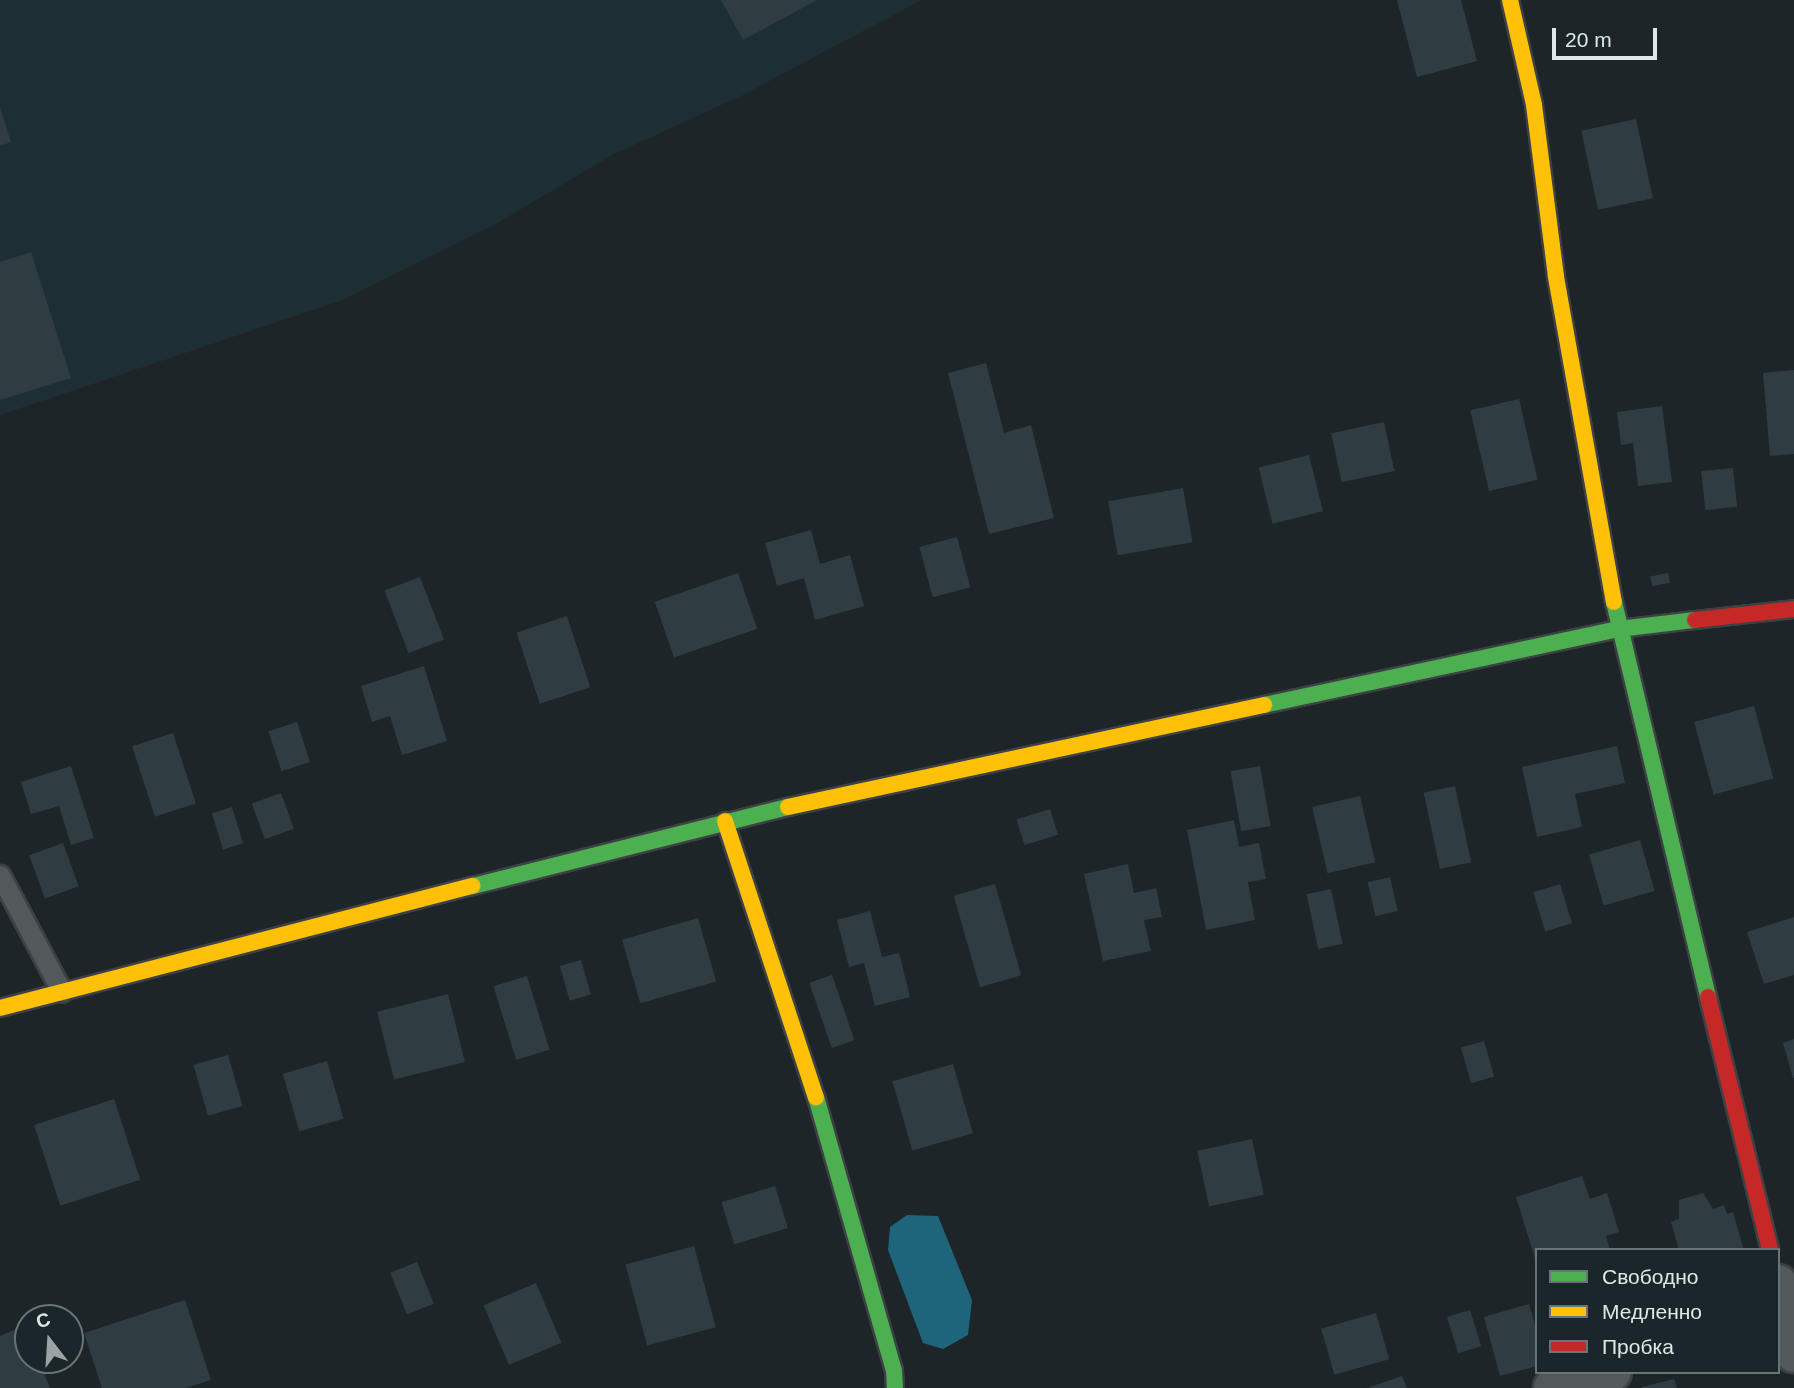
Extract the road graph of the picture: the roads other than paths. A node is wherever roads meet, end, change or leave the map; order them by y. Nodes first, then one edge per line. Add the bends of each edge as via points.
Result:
1 (1510, 0) edge
2 (1794, 609) edge
3 (1619, 629) junction
4 (726, 821) junction
5 (0, 875) edge
6 (62, 992) junction
7 (0, 1009) edge
8 (1770, 1248) edge
9 (1780, 1295) edge
10 (1787, 1335) edge
11 (1605, 1374) edge
12 (895, 1388) edge
13 (1553, 1388) edge

1 - 3 street via 1534,105 1556,276
2 - 3 street
3 - 4 street
3 - 8 street
4 - 6 street
4 - 12 street via 817,1100 894,1370
5 - 6 lane
6 - 7 street
9 - 10 street
11 - 13 street

